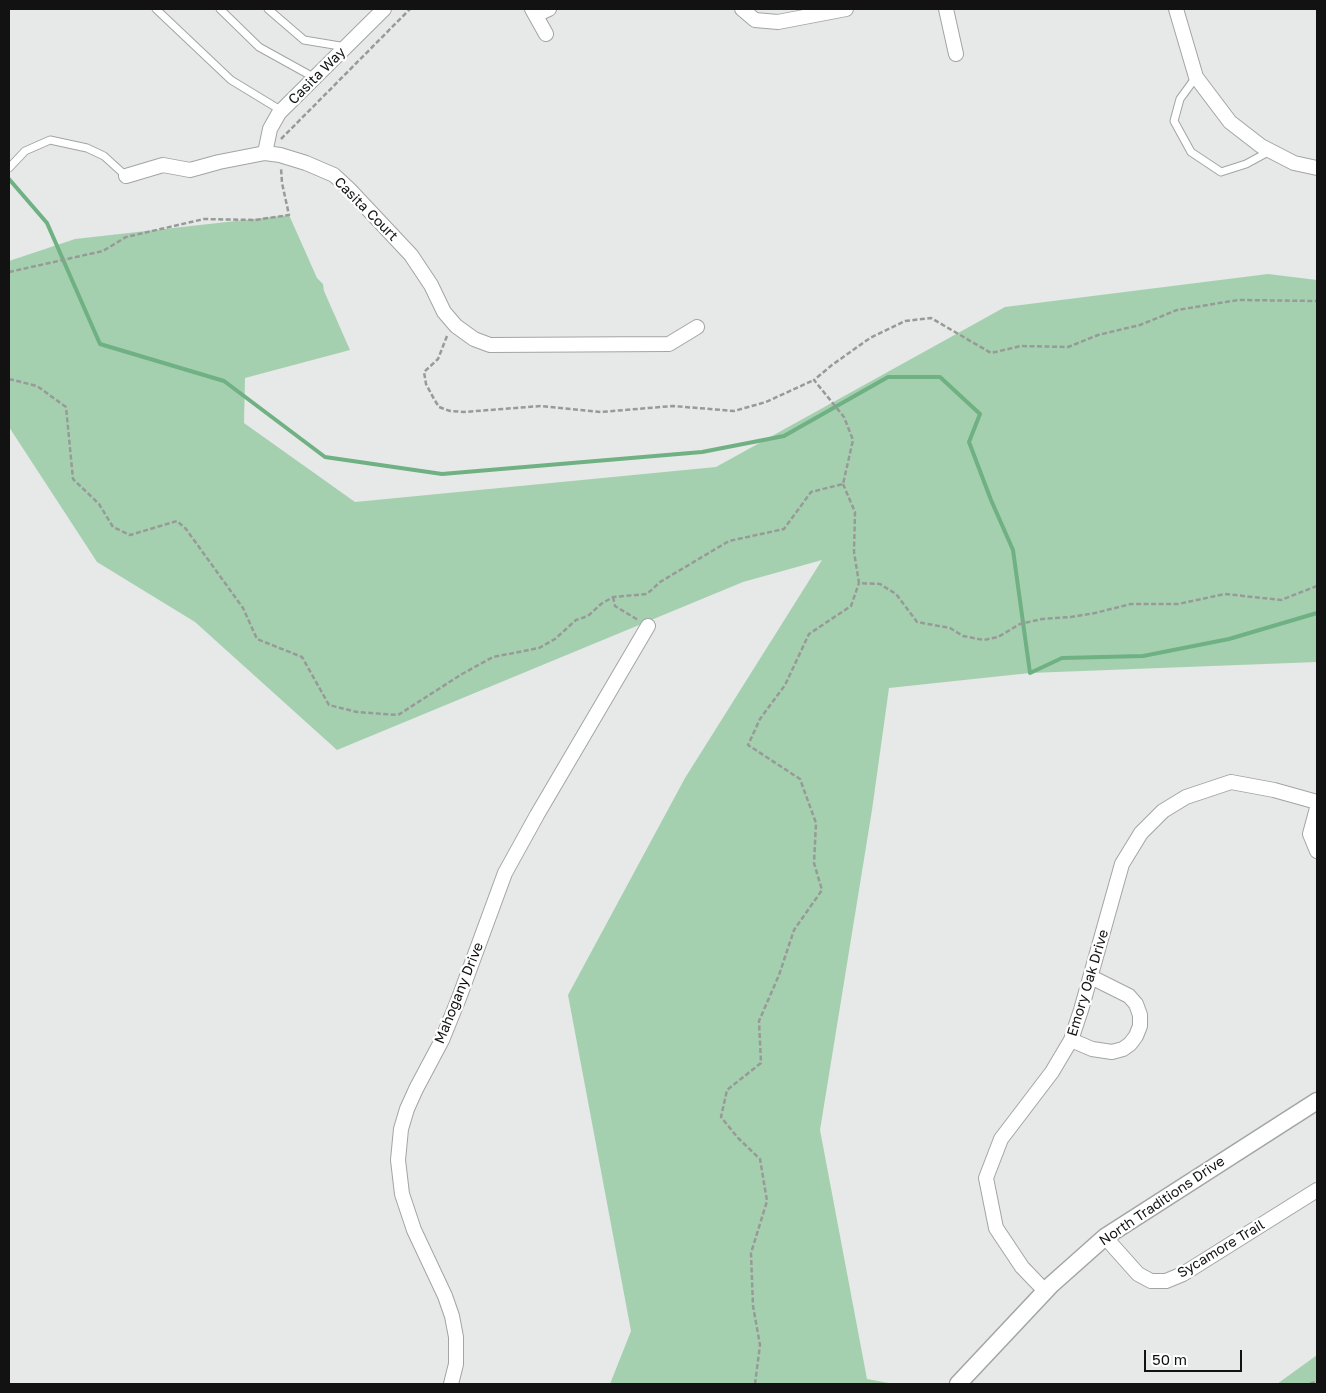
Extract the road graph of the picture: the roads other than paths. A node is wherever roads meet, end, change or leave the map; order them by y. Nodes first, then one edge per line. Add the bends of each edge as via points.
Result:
1 (156, 9) edge
2 (220, 9) edge
3 (268, 9) edge
4 (550, 9) edge
5 (742, 9) edge
6 (846, 9) edge
7 (946, 9) edge
8 (1176, 9) edge
9 (379, 10) edge
10 (534, 12) edge
11 (546, 34) dead end
12 (346, 47) junction
13 (956, 54) dead end
14 (1196, 77) junction
15 (315, 78) junction
16 (282, 111) junction
17 (1270, 151) junction
18 (265, 153) junction
19 (9, 168) edge
20 (1317, 168) edge
21 (126, 176) joint
22 (697, 327) dead end
23 (648, 626) road end
24 (1317, 802) edge
25 (1317, 808) edge
26 (1317, 851) edge
27 (1090, 977) junction
28 (1071, 1040) junction
29 (1317, 1101) edge
30 (1317, 1190) edge
31 (1105, 1237) junction
32 (1045, 1291) junction
33 (451, 1384) edge
34 (958, 1384) edge

1 - 16 lane via 231,80
2 - 15 lane via 259,47
3 - 12 lane via 304,40
4 - 10 street
5 - 6 street via 755,20 778,22
7 - 13 street
8 - 14 street
9 - 12 street, Casita Way
10 - 11 street
12 - 15 street, Casita Way
14 - 17 street via 1230,122
14 - 17 lane via 1180,99 1174,122 1191,152 1221,172
15 - 16 street, Casita Way
16 - 18 street, Casita Way via 270,129
17 - 20 street via 1294,163
18 - 21 street, Casita Court via 190,170 163,165
18 - 22 street, Casita Court via 306,163 334,175 411,255 444,312 474,339 490,345 669,344
19 - 21 lane, Casita Court via 25,150 50,140 87,148 104,156
23 - 33 street, Mahogany Drive via 505,873 442,1040 416,1089 401,1129 398,1160 402,1194 414,1230 452,1316 457,1349
24 - 27 street, Emory Oak Drive via 1231,782 1186,798 1162,811 1141,832 1122,864
25 - 26 street via 1310,834
27 - 28 street, Emory Oak Drive
27 - 28 street via 1129,996 1136,1004 1140,1026 1130,1044 1112,1052 1092,1049
28 - 32 street, Emory Oak Drive via 1052,1072 1001,1139 986,1178 996,1228 1022,1267
29 - 31 street, North Traditions Drive
30 - 31 street, Sycamore Trail via 1166,1281 1150,1281 1138,1274
31 - 32 street, North Traditions Drive
32 - 34 street, North Traditions Drive

